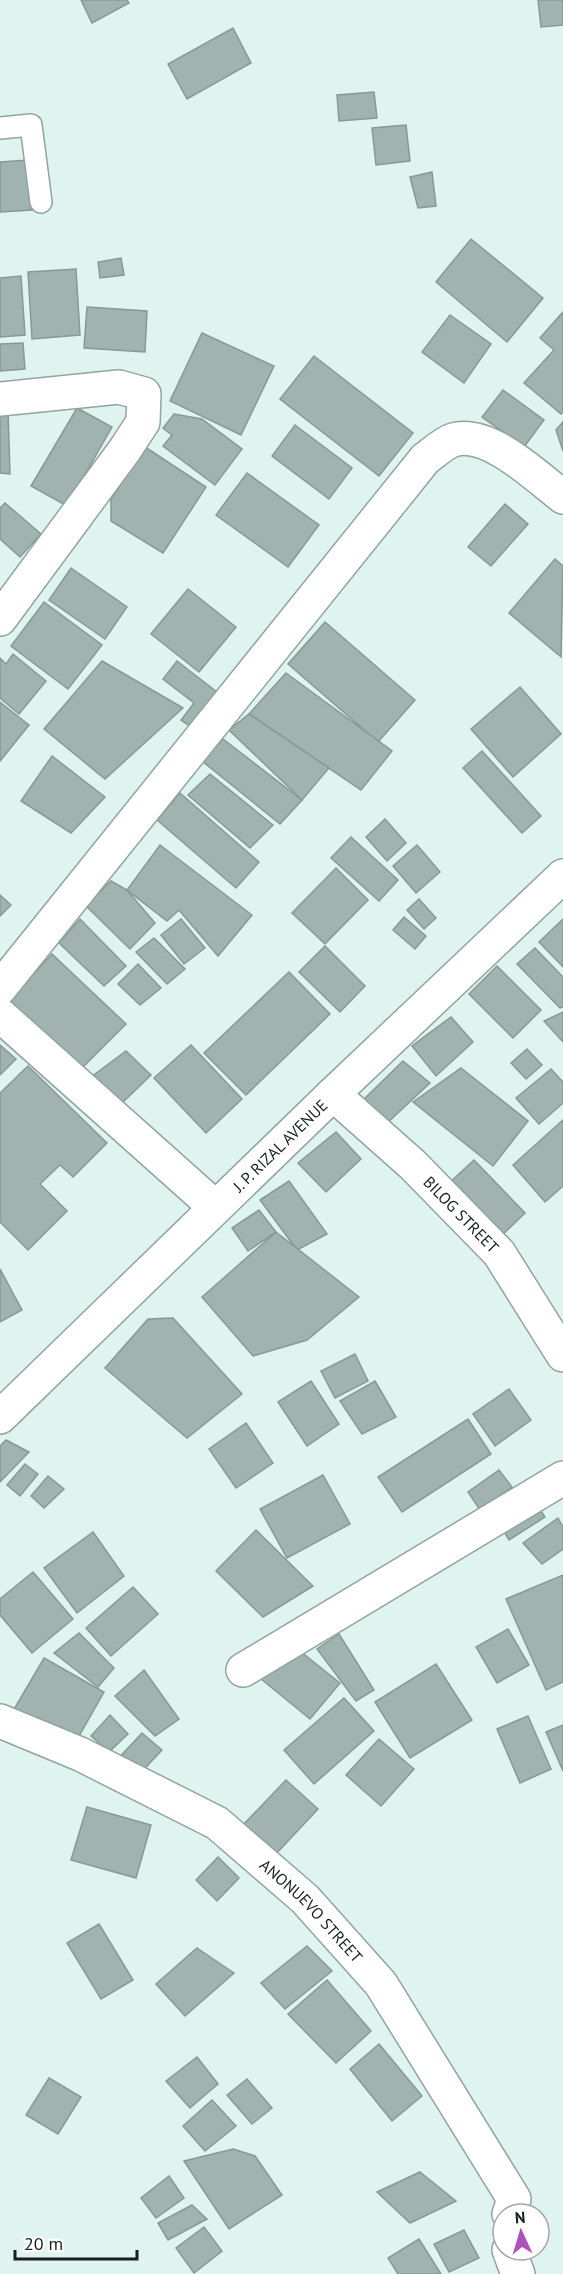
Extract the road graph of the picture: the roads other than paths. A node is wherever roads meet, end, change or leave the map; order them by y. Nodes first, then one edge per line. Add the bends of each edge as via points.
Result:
1 (0, 128) edge
2 (41, 202) dead end
3 (0, 399) edge
4 (563, 497) edge
5 (0, 619) edge
6 (563, 876) edge
7 (0, 988) edge
8 (0, 1015) edge
9 (333, 1094) junction
10 (215, 1207) junction
11 (563, 1355) edge
12 (0, 1417) edge
13 (563, 1478) edge
14 (243, 1670) dead end
15 (0, 1721) edge
16 (513, 2202) edge

1 - 2 lane via 31,125
3 - 5 street via 119,387 144,394 142,422 124,452
4 - 7 street via 486,442 453,440 425,459
6 - 9 street, J. P. RIZAL AVENUE
8 - 10 street
9 - 10 street, J. P. RIZAL AVENUE
9 - 11 street, BILOG STREET via 413,1165 499,1253
10 - 12 street, J. P. RIZAL AVENUE
13 - 14 street
15 - 16 street, ANONUEVO STREET via 80,1754 217,1823 305,1899 381,1984

